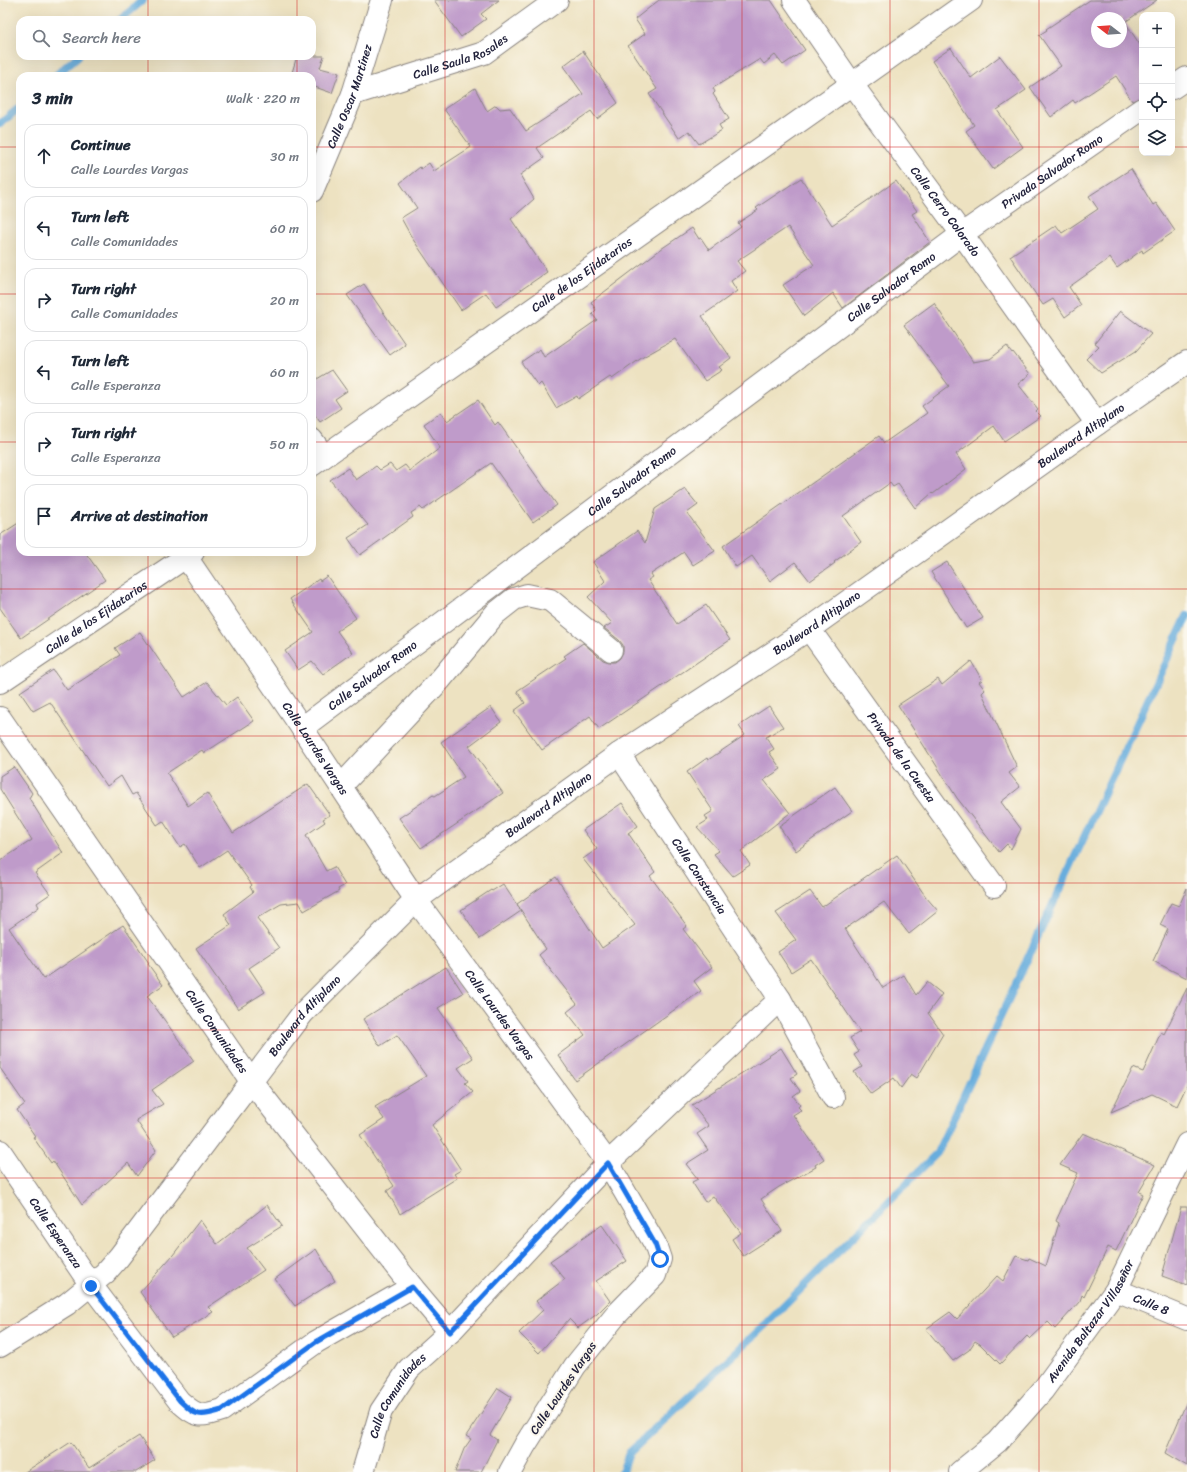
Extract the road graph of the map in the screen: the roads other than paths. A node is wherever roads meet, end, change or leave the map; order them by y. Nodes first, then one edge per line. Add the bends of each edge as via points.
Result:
1 (382, 0) edge
2 (557, 0) edge
3 (794, 0) edge
4 (971, 0) edge
5 (1187, 78) edge
6 (851, 83) junction
7 (1175, 86) edge
8 (353, 94) junction
9 (1139, 111) edge
10 (316, 182) edge
11 (962, 234) junction
12 (1187, 362) edge
13 (1097, 424) junction
14 (316, 454) edge
15 (187, 556) edge
16 (191, 556) edge
17 (809, 629) junction
18 (611, 650) dead end
19 (0, 682) edge
20 (0, 718) edge
21 (302, 728) junction
22 (619, 754) junction
23 (341, 786) junction
24 (994, 886) dead end
25 (416, 900) junction
26 (780, 999) junction
27 (251, 1081) junction
28 (833, 1097) dead end
29 (1187, 1144) edge
30 (0, 1150) edge
31 (608, 1163) junction
32 (91, 1286) junction
33 (412, 1287) junction
34 (1116, 1290) junction
35 (1187, 1319) edge
36 (450, 1332) junction
37 (0, 1346) edge
38 (363, 1472) edge
39 (510, 1472) edge
40 (960, 1472) edge

1 - 8 street, Calle Oscar Martínez
2 - 8 street, Calle Saula Rosales via 484,53
3 - 6 street, Calle Cerro Colorado
4 - 6 street, Calle de los Ejidatarios
5 - 7 street
6 - 11 street, Calle Cerro Colorado
6 - 14 street, Calle de los Ejidatarios
8 - 10 street, Calle Oscar Martínez
9 - 11 street, Privada Salvador Romo
11 - 13 street, Calle Cerro Colorado
11 - 21 street, Calle Salvador Romo
12 - 13 street, Boulevard Altiplano
13 - 17 street, Boulevard Altiplano
15 - 19 street, Calle de los Ejidatarios
16 - 21 street, Calle Lourdes Vargas
17 - 22 street, Boulevard Altiplano
17 - 24 street, Privada de la Cuesta
18 - 23 street via 550,600 527,595 514,599 495,614 440,680
20 - 27 street, Calle Comunidades
21 - 23 street, Calle Lourdes Vargas
22 - 25 street, Boulevard Altiplano
22 - 26 street, Calle Constancia
23 - 25 street, Calle Lourdes Vargas
25 - 27 street, Boulevard Altiplano via 303,1013
25 - 31 street, Calle Lourdes Vargas
26 - 28 street, Calle Constancia
26 - 31 street, Calle Comunidades
27 - 32 street, Boulevard Altiplano via 119,1257
27 - 33 street, Calle Comunidades
29 - 34 street, Avenida Baltazar Villaseñor
30 - 32 street, Calle Esperanza
31 - 36 street, Calle Comunidades
31 - 39 street, Calle Lourdes Vargas via 655,1244 660,1259 655,1275 616,1315 575,1366
32 - 33 street, Calle Esperanza via 180,1401 193,1413 205,1415 222,1410 316,1342
32 - 37 street, Boulevard Altiplano
33 - 36 street, Calle Comunidades
34 - 35 street, Calle 8
34 - 40 street, Avenida Baltazar Villaseñor via 1043,1390 997,1442
36 - 38 street, Calle Comunidades via 408,1369 381,1411

